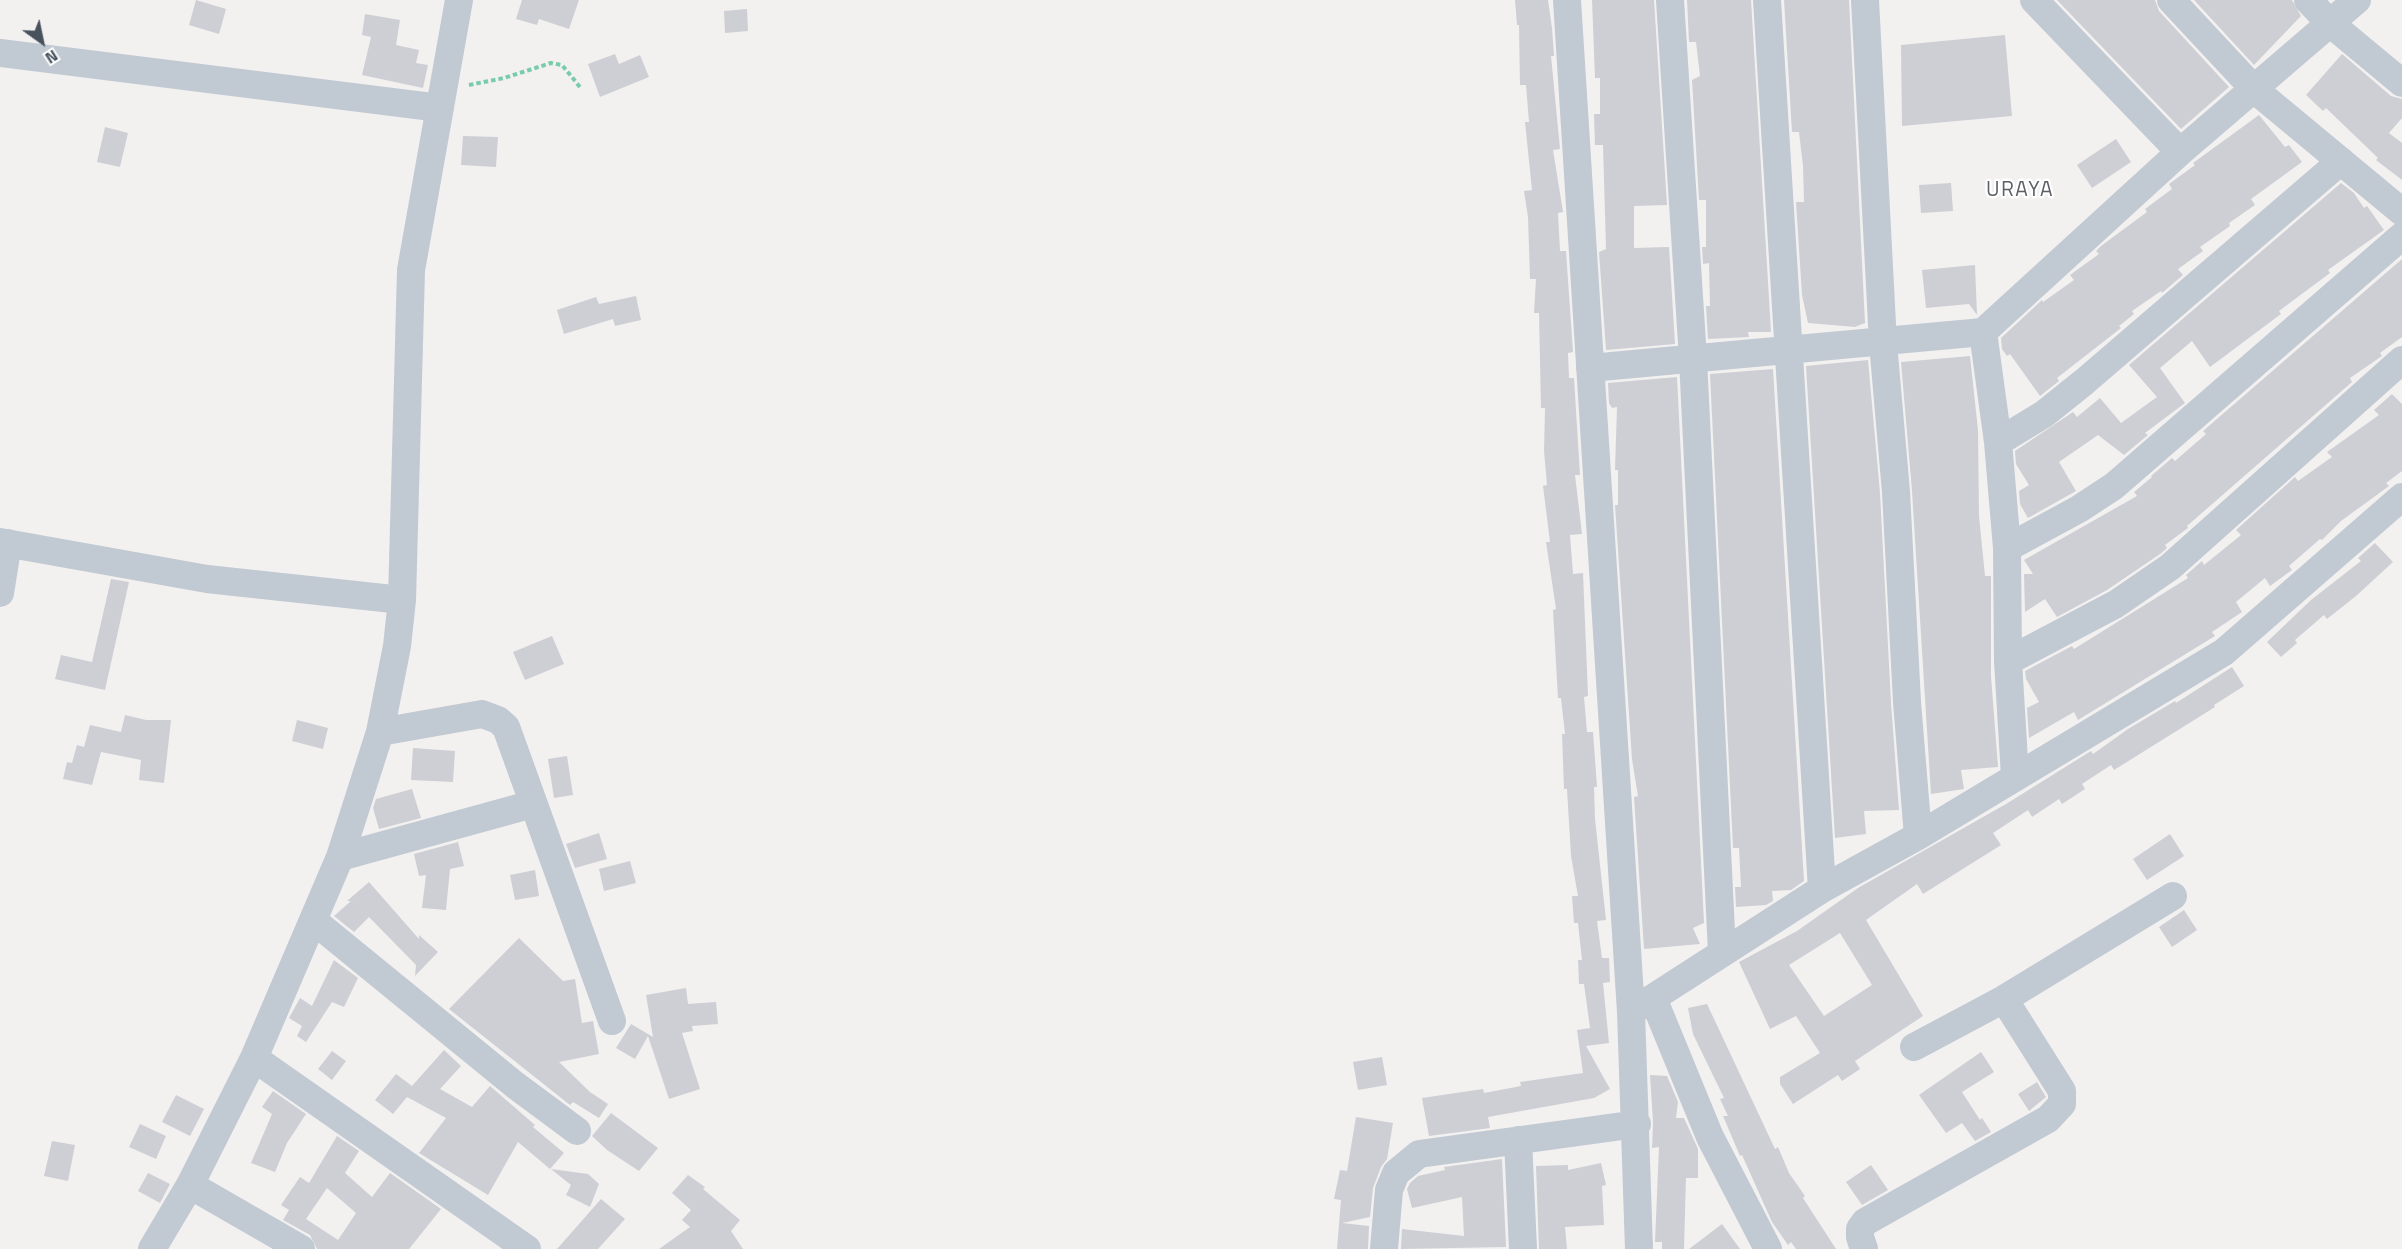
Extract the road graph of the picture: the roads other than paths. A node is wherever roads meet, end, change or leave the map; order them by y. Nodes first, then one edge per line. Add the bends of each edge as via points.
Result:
1 (459, 0) edge
2 (1567, 0) edge
3 (1670, 0) edge
4 (1767, 0) edge
5 (1865, 0) edge
6 (2034, 0) edge
7 (2171, 0) edge
8 (2308, 0) edge
9 (2357, 0) edge
10 (2331, 24) junction
11 (0, 53) edge
12 (2402, 83) edge
13 (2255, 90) junction
14 (442, 98) junction
15 (2180, 152) junction
16 (2341, 161) junction
17 (2402, 212) edge
18 (2402, 236) edge
19 (1983, 332) junction
20 (1883, 343) junction
21 (1790, 348) junction
22 (1693, 358) junction
23 (2402, 360) edge
24 (1590, 368) junction
25 (1998, 442) junction
26 (2402, 497) edge
27 (4, 542) edge
28 (2007, 548) junction
29 (0, 593) edge
30 (402, 600) junction
31 (2008, 661) junction
32 (380, 732) junction
33 (2015, 777) junction
34 (533, 804) junction
35 (1918, 836) junction
36 (340, 857) junction
37 (1822, 889) junction
38 (2173, 896) dead end
39 (314, 921) junction
40 (1722, 952) junction
41 (2004, 999) junction
42 (1642, 1005) junction
43 (612, 1022) dead end
44 (1914, 1047) dead end
45 (254, 1058) junction
46 (1637, 1124) junction
47 (577, 1131) dead end
48 (1518, 1140) junction
49 (190, 1185) junction
50 (152, 1249) edge
51 (302, 1249) edge
52 (527, 1249) edge
53 (1384, 1249) edge
54 (1523, 1249) edge
55 (1638, 1249) edge
56 (1768, 1249) edge
57 (1864, 1249) edge

1 - 14 street
2 - 24 street
3 - 22 street
4 - 21 street
5 - 20 street
6 - 15 street
7 - 13 street
8 - 10 street
9 - 10 street
10 - 12 street
10 - 13 street
11 - 14 street
13 - 15 street
13 - 16 street
14 - 30 street via 411,270
15 - 19 street
16 - 17 street
16 - 25 street via 2084,382 2044,414
18 - 28 street via 2114,486
19 - 20 street
19 - 25 street
20 - 21 street
20 - 35 street
21 - 22 street
21 - 37 street
22 - 24 street
22 - 40 street
23 - 31 street via 2161,573 2116,604
24 - 42 street
25 - 28 street
26 - 33 street via 2224,652
27 - 29 street
27 - 30 street via 207,579
28 - 31 street
30 - 32 street
31 - 33 street
32 - 34 street via 482,714 498,720 506,727
32 - 36 street
33 - 35 street
34 - 36 street
34 - 43 street
35 - 37 street
36 - 39 street
37 - 40 street
38 - 41 street
39 - 45 street
39 - 47 street
40 - 42 street
41 - 44 street
41 - 57 street via 2062,1091 2062,1104 2048,1119 1865,1222 1860,1229
42 - 46 street
42 - 56 street
45 - 49 street
45 - 52 street
46 - 48 street
46 - 55 street
48 - 53 street via 1419,1154 1407,1162 1396,1173 1389,1190
48 - 54 street
49 - 50 street
49 - 51 street

